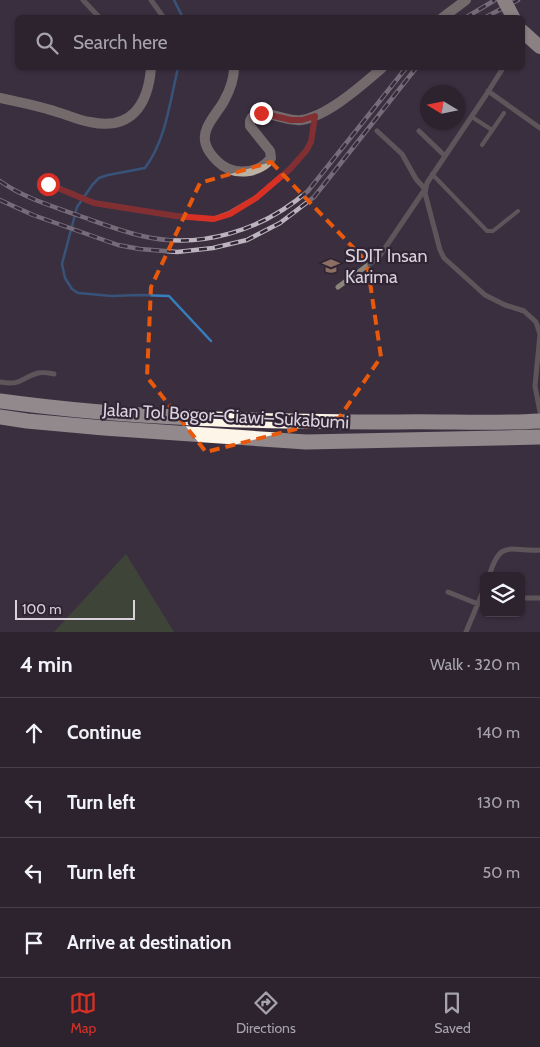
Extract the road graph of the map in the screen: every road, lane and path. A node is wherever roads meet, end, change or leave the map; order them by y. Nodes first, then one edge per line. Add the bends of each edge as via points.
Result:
1 (83, 0) edge
2 (151, 0) edge
3 (466, 0) edge
4 (504, 0) edge
5 (97, 15) edge
6 (162, 15) edge
7 (446, 15) edge
8 (512, 15) edge
9 (525, 34) edge
10 (540, 47) edge
11 (152, 70) edge
12 (234, 70) edge
13 (380, 70) edge
14 (502, 70) edge
15 (488, 91) junction
16 (0, 98) edge
17 (504, 113) dead end
18 (315, 116) junction
19 (472, 117) junction
20 (540, 128) edge
21 (492, 130) junction
22 (377, 131) dead end
23 (419, 131) dead end
24 (482, 145) dead end
25 (445, 156) junction
26 (432, 174) junction
27 (48, 184) dead end
28 (425, 189) junction
29 (518, 211) dead end
30 (338, 287) dead end
31 (54, 374) dead end
32 (0, 382) edge
33 (0, 401) edge
34 (0, 417) edge
35 (539, 418) edge
36 (540, 437) edge
37 (540, 550) edge
38 (490, 572) edge
39 (448, 592) dead end
40 (525, 598) edge
41 (540, 598) edge
42 (480, 600) edge
43 (478, 604) junction
44 (466, 632) edge

1 - 5 street
2 - 6 street
3 - 7 main road
4 - 8 highway, bridge
9 - 10 highway
11 - 16 main road via 143,101 134,113 117,123 92,122
12 - 18 main road via 230,88 205,136 208,149 224,167 246,172 270,160 270,151 250,126 256,115 268,114 291,120
13 - 18 main road via 356,90
14 - 15 street
15 - 19 street
15 - 20 street
17 - 21 lane
18 - 27 street via 311,142 290,169 256,198 230,214 214,219 94,203
19 - 21 lane
19 - 25 street
21 - 24 lane
22 - 28 street via 402,154
23 - 25 street
25 - 26 street
26 - 28 street
26 - 29 lane via 488,231 493,231
28 - 30 street via 379,257
28 - 35 street via 444,258 485,295 527,313 538,326 535,386
31 - 32 street via 40,372 19,383
33 - 35 highway, Jalan Tol Bogor–Ciawi–Sukabumi via 106,413 307,422
34 - 36 highway, Jalan Tol Bogor–Ciawi–Sukabumi via 306,442
37 - 38 street via 503,550 494,560
39 - 43 street
40 - 41 street
42 - 43 street
43 - 44 street

